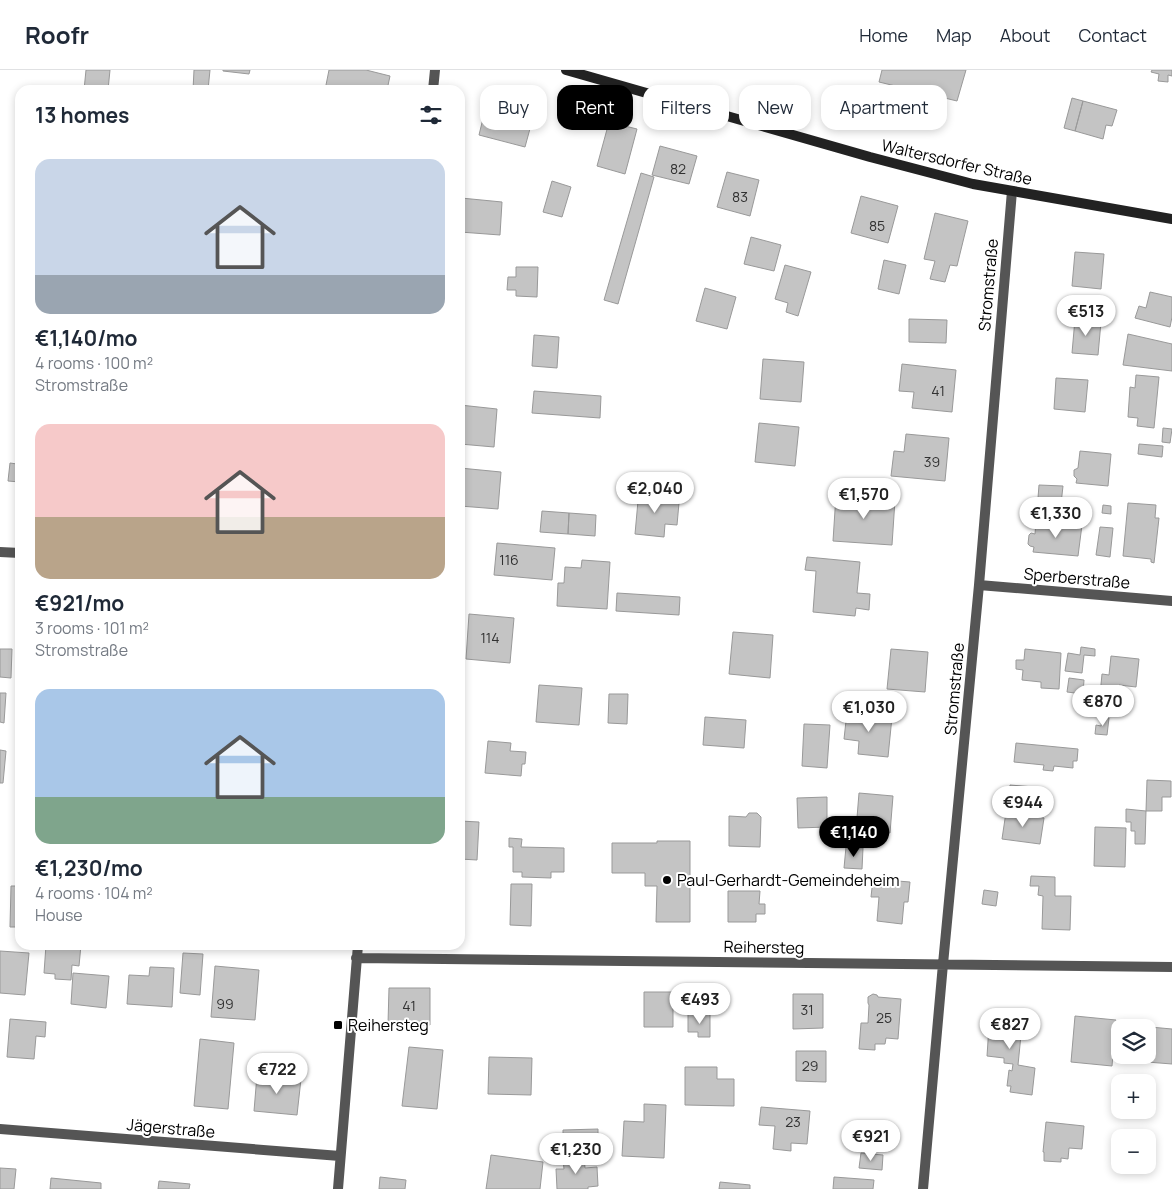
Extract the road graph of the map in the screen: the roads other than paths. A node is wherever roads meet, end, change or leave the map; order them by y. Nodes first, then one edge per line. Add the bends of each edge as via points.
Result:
1 (435, 70) edge
2 (566, 70) edge
3 (434, 85) edge
4 (1012, 191) junction
5 (1172, 219) edge
6 (0, 552) edge
7 (15, 554) edge
8 (979, 585) junction
9 (1172, 601) edge
10 (357, 950) edge
11 (356, 958) junction
12 (943, 964) junction
13 (1172, 967) edge
14 (0, 1129) edge
15 (340, 1156) junction
16 (338, 1189) edge
17 (923, 1189) edge

1 - 3 street
2 - 4 street, Waltersdorfer Straße via 870,157
4 - 5 street, Waltersdorfer Straße
4 - 8 street, Stromstraße
6 - 7 street
8 - 9 street, Sperberstraße
8 - 12 street, Stromstraße
10 - 11 street
11 - 12 street, Reihersteg
11 - 15 street
12 - 13 street, Reihersteg
12 - 17 street, Stromstraße
14 - 15 street, Jägerstraße
15 - 16 street

